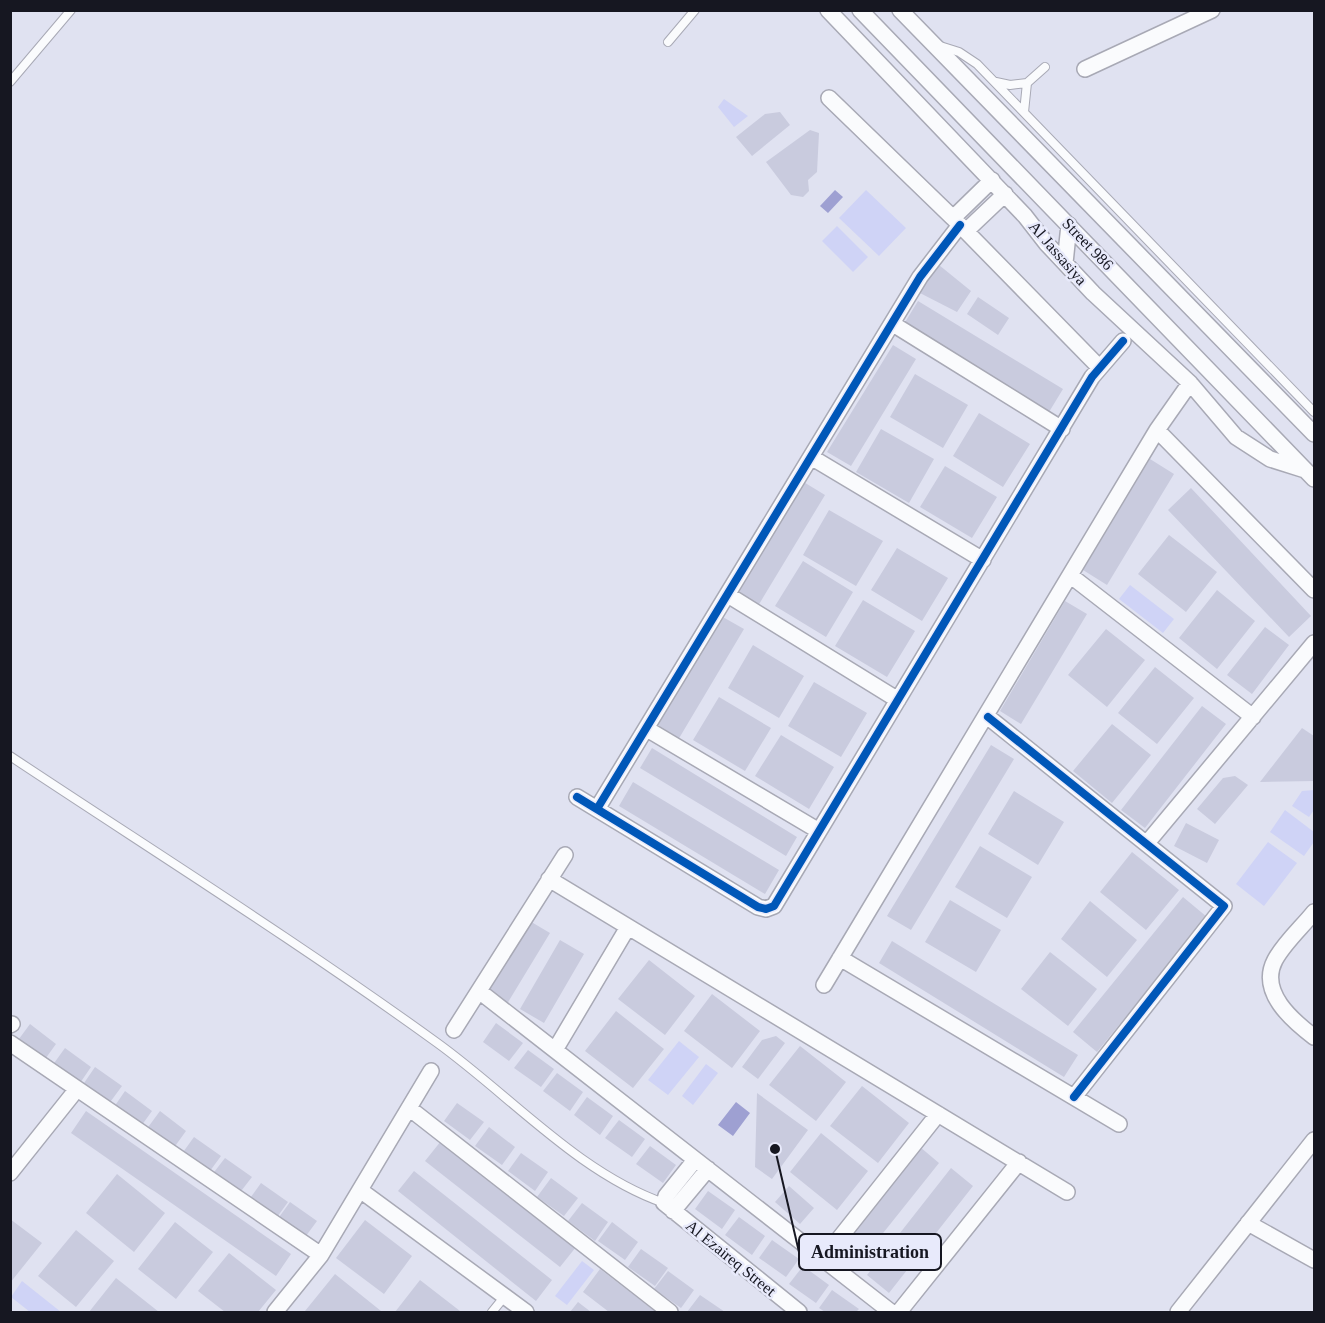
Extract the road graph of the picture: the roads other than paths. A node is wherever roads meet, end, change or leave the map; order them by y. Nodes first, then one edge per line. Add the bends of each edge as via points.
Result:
1 (71, 10) edge
2 (695, 10) edge
3 (828, 10) edge
4 (861, 10) edge
5 (900, 10) edge
6 (1212, 10) edge
7 (668, 42) dead end
8 (931, 43) junction
9 (1045, 67) dead end
10 (1085, 69) dead end
11 (993, 81) junction
12 (10, 82) edge
13 (1027, 83) junction
14 (829, 98) dead end
15 (1024, 112) junction
16 (992, 180) junction
17 (1005, 194) junction
18 (960, 225) junction
19 (1069, 225) junction
20 (1065, 263) junction
21 (893, 324) junction
22 (1123, 341) dead end
23 (1099, 367) junction
24 (1190, 383) junction
25 (1314, 412) edge
26 (1062, 429) junction
27 (1157, 430) junction
28 (1314, 434) edge
29 (811, 457) junction
30 (1310, 475) edge
31 (983, 560) junction
32 (1071, 576) junction
33 (1314, 590) edge
34 (728, 595) junction
35 (1314, 643) edge
36 (898, 700) junction
37 (988, 717) junction
38 (1253, 717) junction
39 (647, 729) junction
40 (10, 756) edge
41 (577, 797) dead end
42 (597, 809) junction
43 (819, 831) junction
44 (1147, 843) junction
45 (565, 855) dead end
46 (549, 879) junction
47 (1314, 912) edge
48 (628, 927) junction
49 (840, 958) junction
50 (824, 985) dead end
51 (479, 991) junction
52 (454, 1030) dead end
53 (1314, 1038) edge
54 (10, 1043) edge
55 (555, 1050) junction
56 (431, 1071) dead end
57 (77, 1089) junction
58 (1074, 1097) junction
59 (409, 1108) junction
60 (938, 1114) junction
61 (1119, 1124) dead end
62 (1314, 1140) edge
63 (695, 1160) junction
64 (1019, 1162) junction
65 (708, 1169) junction
66 (10, 1173) edge
67 (360, 1190) junction
68 (1067, 1192) dead end
69 (669, 1207) junction
70 (1248, 1223) junction
71 (321, 1255) junction
72 (823, 1259) junction
73 (1314, 1260) edge
74 (505, 1296) junction
75 (275, 1312) edge
76 (492, 1312) edge
77 (526, 1312) edge
78 (670, 1312) edge
79 (799, 1312) edge
80 (891, 1312) edge
81 (899, 1312) edge
82 (1178, 1312) edge

1 - 12 lane
2 - 7 lane
3 - 16 street, Al Jassasiya via 860,54
4 - 19 street, Street 986
5 - 8 street, Street 986
6 - 10 street
8 - 11 lane via 966,55
8 - 28 street, Street 986
9 - 13 lane
11 - 13 lane
11 - 15 lane
13 - 15 lane
14 - 18 street
15 - 25 lane
16 - 17 street, Al Jassasiya
16 - 18 street
17 - 18 street
17 - 20 street, Al Jassasiya
18 - 21 street via 921,277
18 - 23 street
19 - 20 street
19 - 30 street, Street 986
20 - 24 street, Al Jassasiya
21 - 26 street
21 - 29 street
22 - 23 street
23 - 26 street
24 - 27 street
24 - 30 street, Al Jassasiya via 1247,446
26 - 31 street
27 - 32 street
27 - 33 street
29 - 31 street
29 - 34 street
31 - 36 street
32 - 37 street
32 - 38 street
34 - 36 street
34 - 39 street
35 - 38 street
36 - 43 street
37 - 44 street
37 - 49 street
38 - 44 street
39 - 42 street
39 - 43 street
40 - 69 lane via 351,980 609,1178
41 - 42 street
42 - 43 street via 766,909 774,906
44 - 58 street via 1224,906
45 - 46 street
46 - 48 street
46 - 51 street
47 - 53 street via 1275,960 1273,981 1282,1008
48 - 55 street
48 - 60 street
49 - 50 street
49 - 58 street
51 - 52 street
51 - 55 street
54 - 57 street
55 - 63 street
56 - 59 street
57 - 66 street
57 - 71 street
58 - 61 street
59 - 67 street
59 - 78 street
60 - 64 street
60 - 72 street
62 - 70 street
63 - 65 street
63 - 69 street via 666,1196
64 - 68 street
64 - 81 street
65 - 69 street
65 - 72 street
67 - 71 street
67 - 74 street
69 - 79 street, Al Ezaireq Street
70 - 73 street
70 - 82 street
71 - 75 street
72 - 80 street
74 - 76 lane
74 - 77 street

